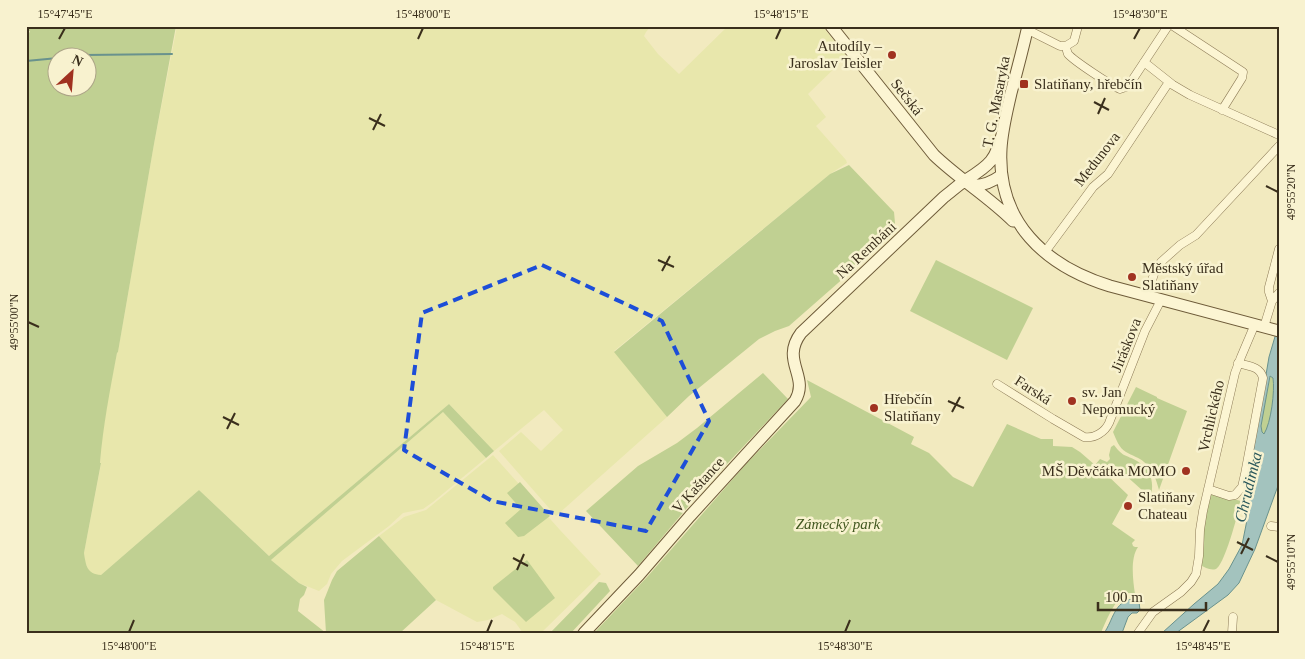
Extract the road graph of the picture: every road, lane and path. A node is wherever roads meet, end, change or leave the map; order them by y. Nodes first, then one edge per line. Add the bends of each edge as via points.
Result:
1 (831, 26) edge
2 (1078, 26) edge
3 (1168, 26) edge
4 (1173, 26) edge
5 (1028, 28) edge
6 (1066, 46) junction
7 (1144, 62) junction
8 (1169, 82) junction
9 (1222, 110) junction
10 (1002, 132) junction
11 (1279, 136) edge
12 (1279, 146) edge
13 (980, 172) junction
14 (1002, 175) junction
15 (967, 183) junction
16 (1036, 244) junction
17 (1279, 249) edge
18 (1044, 252) junction
19 (1279, 293) edge
20 (1147, 296) junction
21 (1161, 300) junction
22 (1272, 301) junction
23 (1266, 327) edge
24 (794, 346) joint
25 (1238, 363) junction
26 (997, 384) dead end
27 (1107, 429) joint
28 (1208, 489) junction
29 (1233, 617) dead end
30 (584, 633) edge
31 (1138, 633) edge
32 (1232, 633) edge

1 - 15 street, Sečská via 928,149
2 - 6 street via 1074,41
3 - 7 street
4 - 9 street via 1243,72
5 - 6 street via 1060,46
5 - 10 street, T. G. Masaryka
6 - 7 street via 1073,58 1120,89 1131,82
7 - 8 street
8 - 9 street
8 - 18 street, Medunova via 1108,174 1093,187
9 - 11 street
10 - 13 street via 995,155
10 - 14 street, T. G. Masaryka
12 - 20 street via 1196,235 1161,262
13 - 14 street via 989,170
13 - 15 street
14 - 15 street via 988,183
14 - 16 street, T. G. Masaryka via 1011,210
15 - 16 street, Sečská via 998,206
15 - 24 street, Na Rembáni via 939,202 804,329
16 - 18 street, T. G. Masaryka
17 - 22 street via 1270,283
18 - 20 street, T. G. Masaryka via 1084,277
19 - 22 street
20 - 21 street, T. G. Masaryka
21 - 23 street, T. G. Masaryka
21 - 27 street, Jiráskova via 1145,331
22 - 23 street, Vrchlického
23 - 25 street, Vrchlického
24 - 30 street, V Kaštance via 793,356 800,384 795,401
25 - 28 street, Vrchlického
25 - 28 street via 1258,369 1263,378 1242,487 1236,495 1229,496
26 - 27 street, Farská via 1084,437 1092,437
28 - 31 street, Vrchlického via 1194,578 1181,592 1155,609
29 - 32 street

